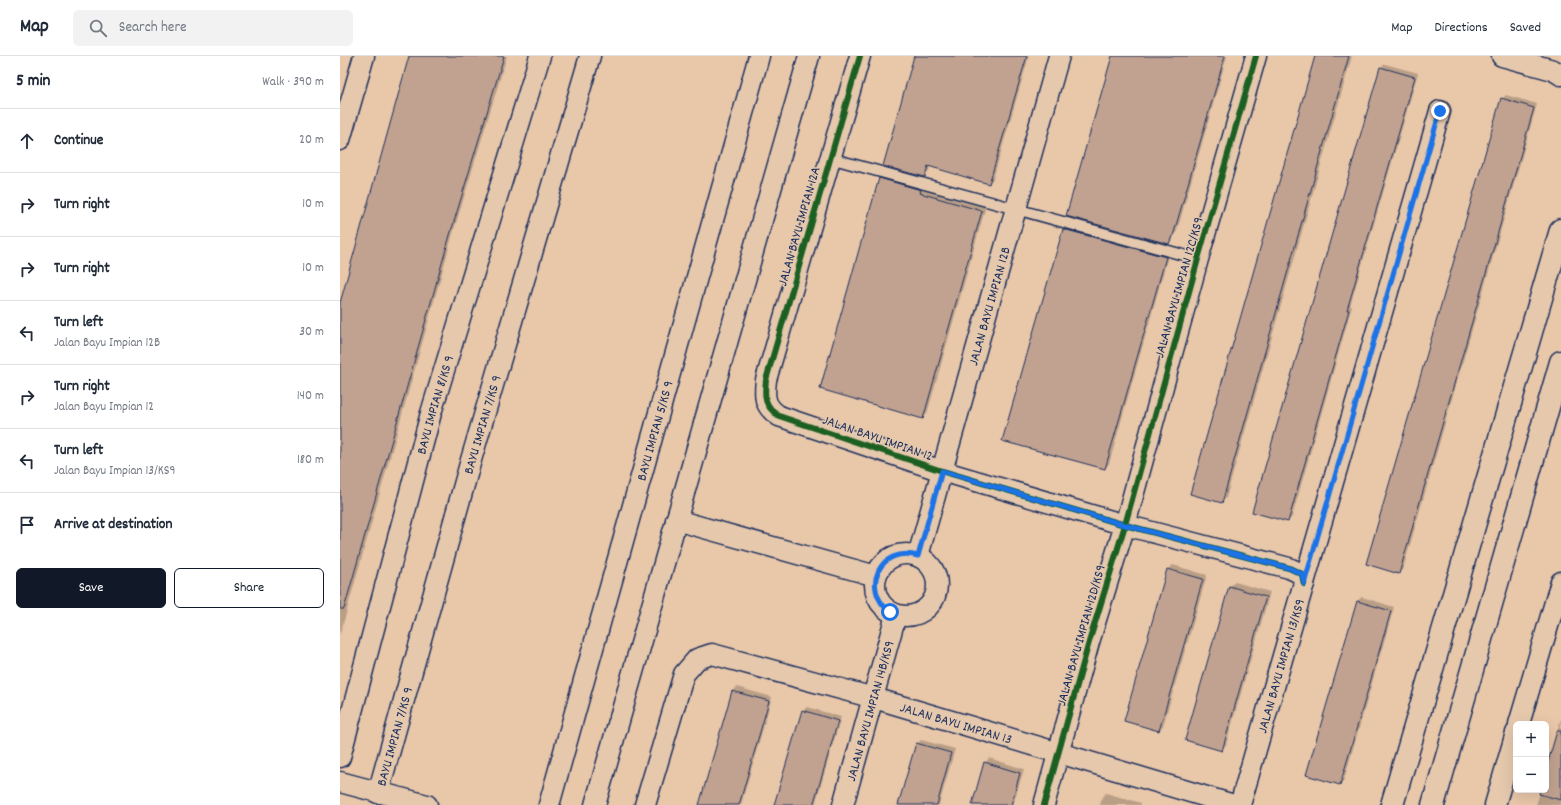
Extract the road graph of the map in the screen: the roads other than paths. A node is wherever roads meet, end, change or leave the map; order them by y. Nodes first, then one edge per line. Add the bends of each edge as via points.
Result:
1 (364, 56) edge
2 (540, 56) edge
3 (590, 56) edge
4 (759, 56) edge
5 (809, 56) edge
6 (860, 56) edge
7 (1059, 56) edge
8 (1256, 56) edge
9 (1502, 56) edge
10 (1558, 71) edge
11 (1440, 111) dead end
12 (340, 140) edge
13 (830, 158) junction
14 (1016, 209) junction
15 (1561, 230) edge
16 (1198, 259) junction
17 (1561, 362) edge
18 (767, 403) joint
19 (942, 471) junction
20 (676, 520) junction
21 (1125, 525) junction
22 (918, 556) junction
23 (876, 576) junction
24 (1561, 582) edge
25 (1304, 584) junction
26 (896, 615) junction
27 (874, 698) junction
28 (1520, 721) edge
29 (1513, 743) edge
30 (1058, 753) junction
31 (340, 757) edge
32 (340, 782) edge
33 (378, 793) junction
34 (427, 805) edge
35 (549, 805) edge
36 (595, 805) edge
37 (645, 805) edge
38 (843, 805) edge
39 (1044, 805) edge
40 (1234, 805) edge
41 (1240, 805) edge
42 (1392, 805) edge
43 (1433, 805) edge
44 (1495, 805) edge

1 - 12 street
2 - 31 street, BAYU IMPIAN 8/KS 9 via 431,414
3 - 33 street, BAYU IMPIAN 7/KS 9
4 - 35 street, BAYU IMPIAN 5/KS 9
5 - 20 street
6 - 13 street, JALAN BAYU IMPIAN 12A
7 - 14 street, JALAN BAYU IMPIAN 12B
8 - 16 street, JALAN BAYU IMPIAN 12C/KS9
9 - 10 street
11 - 25 street, JALAN BAYU IMPIAN 13/KS9
13 - 14 lane
13 - 18 street, JALAN BAYU IMPIAN 12A via 766,380 764,394
14 - 16 lane
14 - 19 street, JALAN BAYU IMPIAN 12B
15 - 42 street
16 - 21 street, JALAN BAYU IMPIAN 12C/KS9
17 - 43 street
18 - 19 street, JALAN BAYU IMPIAN 12 via 771,411 779,416
19 - 21 street, JALAN BAYU IMPIAN 12
19 - 22 street, JALAN BAYU IMPIAN 12B
20 - 23 street
20 - 36 street
21 - 25 street, JALAN BAYU IMPIAN 12 via 1289,568 1302,574
21 - 30 street, JALAN BAYU IMPIAN 12D/KS9
22 - 23 street via 903,554 893,557 884,563
22 - 26 street via 935,572 936,596 920,614 908,617
23 - 26 street via 875,590 880,603
24 - 28 street
25 - 41 street, JALAN BAYU IMPIAN 13/KS9
26 - 27 street, JALAN BAYU IMPIAN 14B/KS9
27 - 30 street, JALAN BAYU IMPIAN 13
27 - 37 street, JALAN BAYU IMPIAN 13 via 712,654 697,659 684,674
27 - 38 street, JALAN BAYU IMPIAN 14B/KS9
29 - 44 street
30 - 39 street, JALAN BAYU IMPIAN 12D/KS9
30 - 40 street, JALAN BAYU IMPIAN 13
32 - 33 street
33 - 34 street

